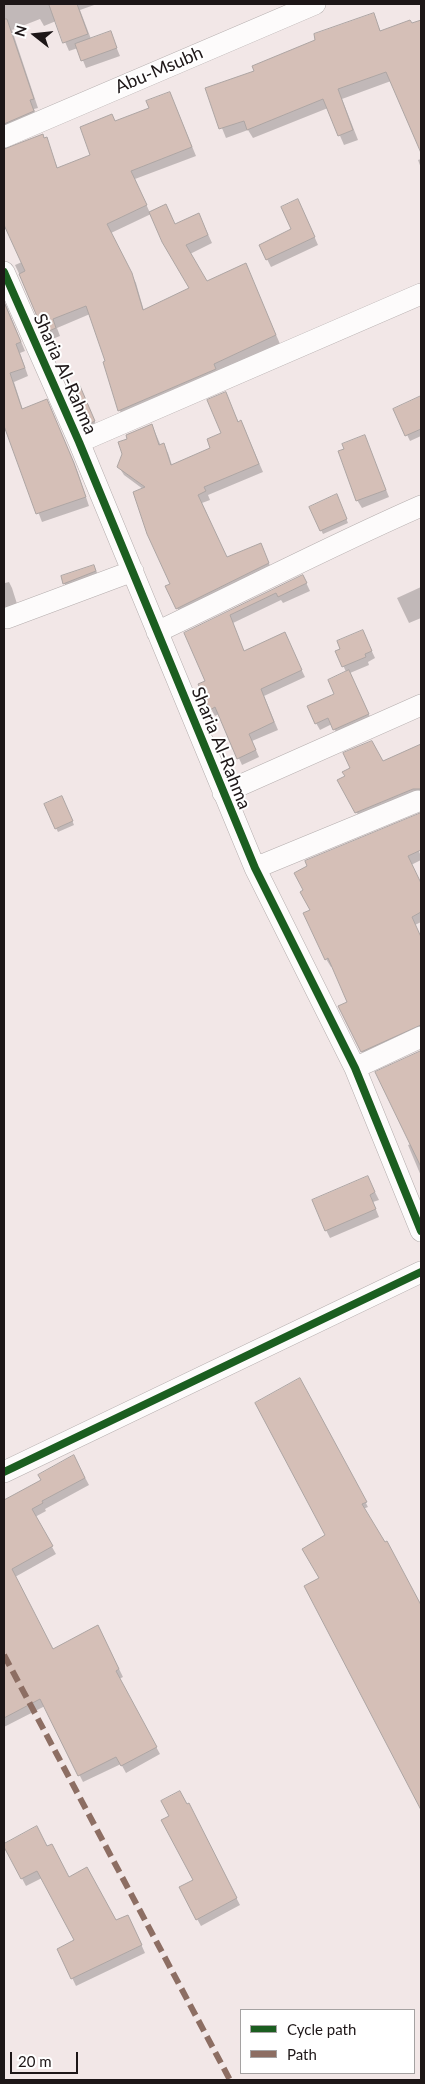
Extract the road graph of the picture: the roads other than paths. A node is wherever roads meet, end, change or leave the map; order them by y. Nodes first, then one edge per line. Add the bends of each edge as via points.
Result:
1 (315, 4) edge
2 (4, 137) edge
3 (4, 272) edge
4 (421, 294) edge
5 (79, 442) junction
6 (421, 506) edge
7 (133, 571) junction
8 (8, 618) dead end
9 (157, 632) junction
10 (421, 705) edge
11 (223, 793) junction
12 (418, 801) dead end
13 (255, 868) junction
14 (421, 1037) edge
15 (355, 1068) junction
16 (421, 1231) edge
17 (421, 1272) edge
18 (4, 1472) edge

1 - 2 street, Abu-Msubh
3 - 5 street, Sharia Al-Rahma
4 - 5 street
5 - 7 street, Sharia Al-Rahma
6 - 9 street via 351,536 307,561
7 - 8 street
7 - 9 street, Sharia Al-Rahma
9 - 11 street, Sharia Al-Rahma
10 - 11 street
11 - 13 street, Sharia Al-Rahma
12 - 13 street
13 - 15 street, Sharia Al-Rahma
14 - 15 street
15 - 16 street, Sharia Al-Rahma
17 - 18 street

